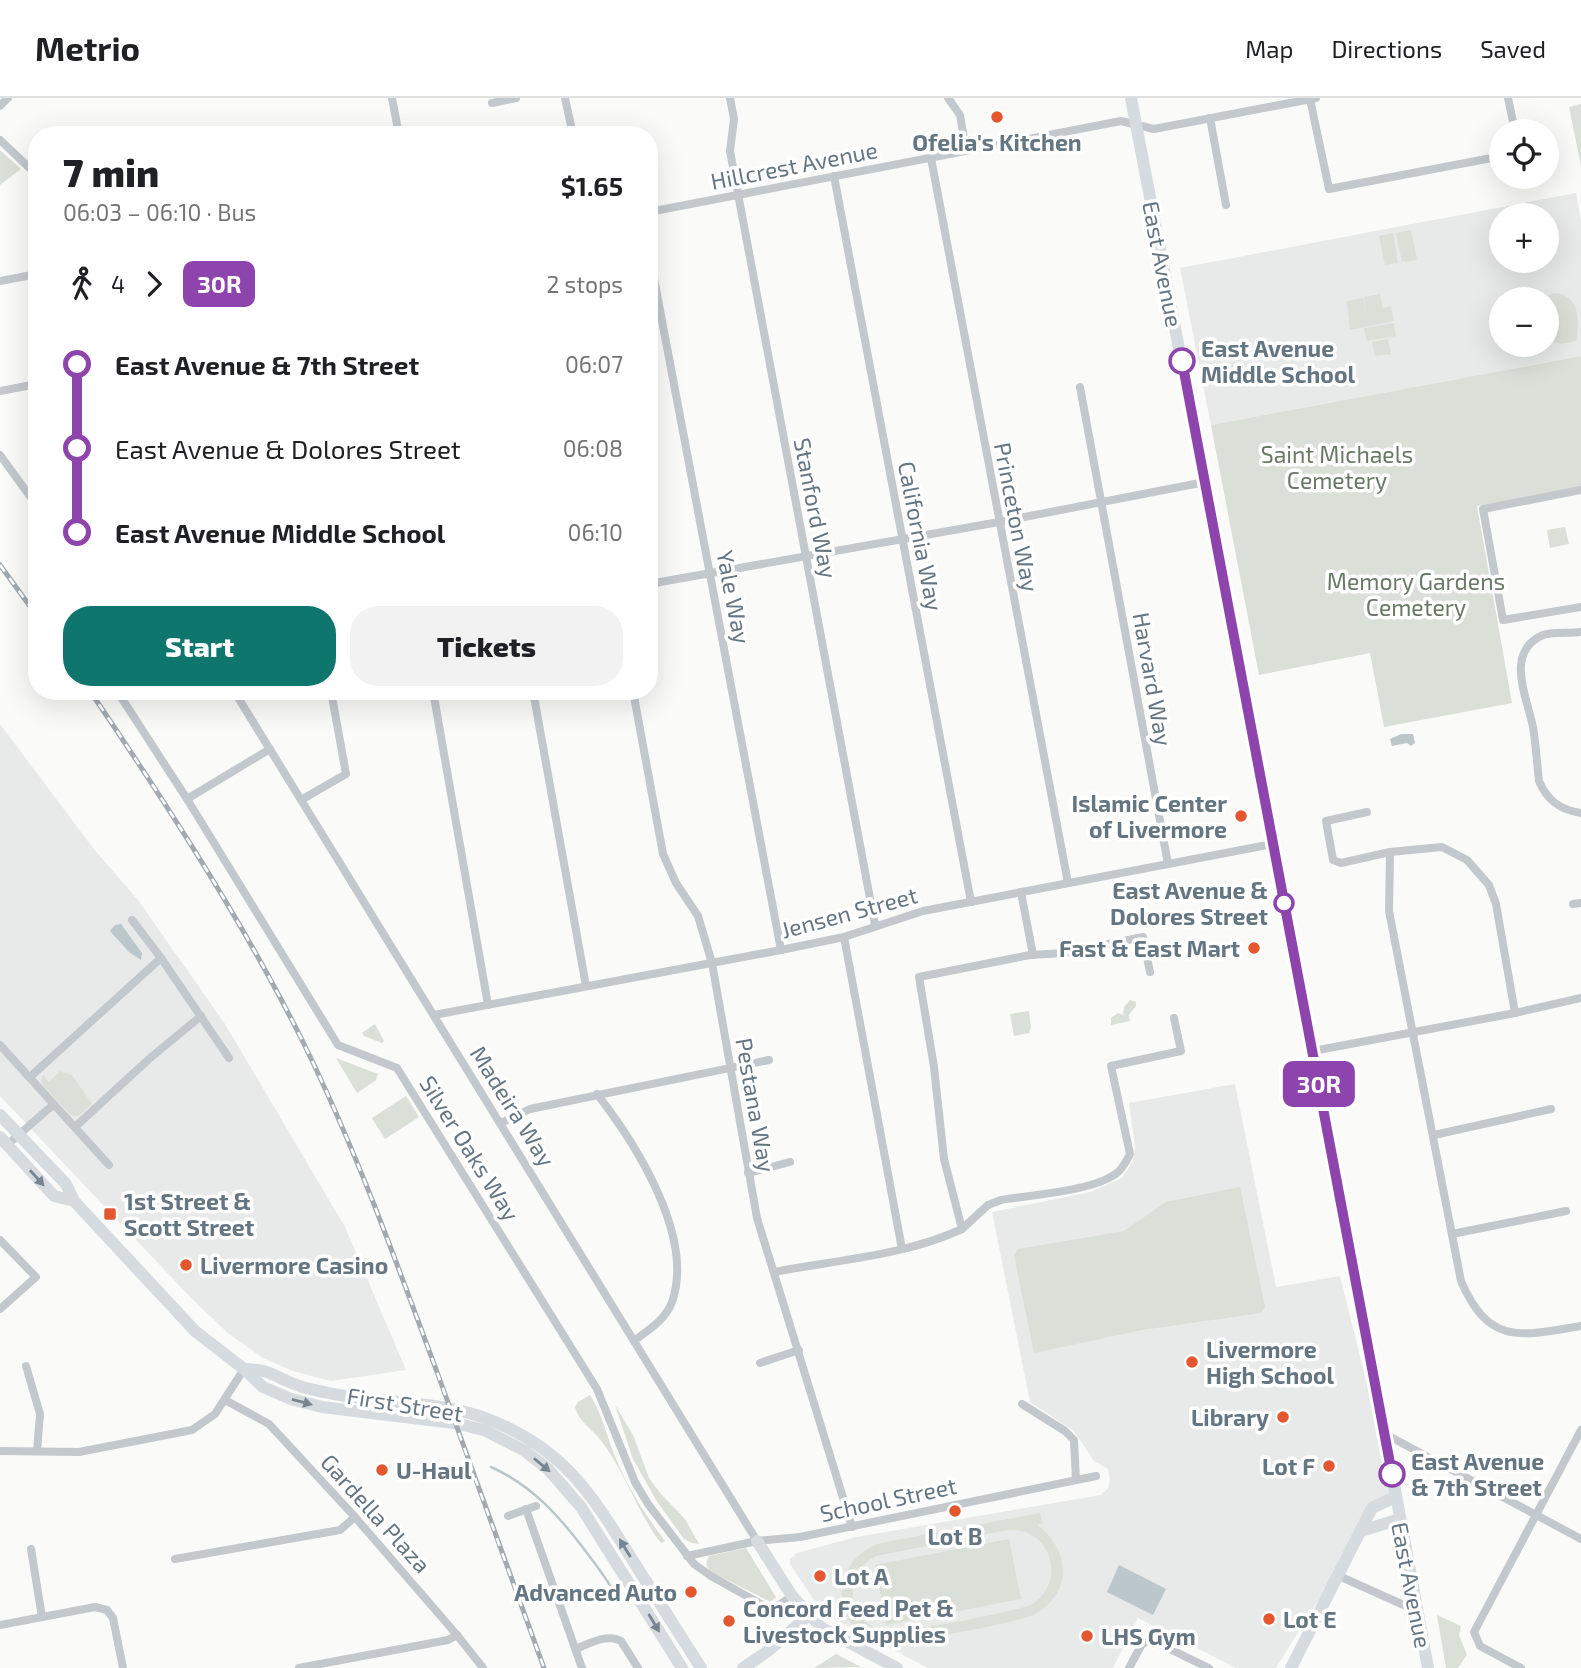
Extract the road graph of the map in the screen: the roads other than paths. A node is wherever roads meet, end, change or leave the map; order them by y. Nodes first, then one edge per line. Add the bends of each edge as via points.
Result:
1 (8, 98) edge
2 (392, 98) edge
3 (516, 98) edge
4 (565, 98) edge
5 (730, 98) edge
6 (948, 98) edge
7 (1131, 98) edge
8 (1508, 98) edge
9 (1313, 99) edge
10 (492, 103) dead end
11 (0, 106) edge
12 (1210, 118) junction
13 (1512, 119) edge
14 (1136, 123) junction
15 (397, 126) edge
16 (571, 126) edge
17 (0, 140) edge
18 (966, 151) junction
19 (931, 158) junction
20 (1489, 158) edge
21 (28, 166) edge
22 (834, 176) junction
23 (738, 195) junction
24 (1226, 205) dead end
25 (658, 210) edge
26 (28, 276) edge
27 (0, 281) edge
28 (658, 299) edge
29 (28, 386) edge
30 (1080, 387) dead end
31 (0, 391) edge
32 (0, 455) edge
33 (1205, 482) junction
34 (1581, 490) edge
35 (28, 494) edge
36 (1101, 502) junction
37 (999, 522) junction
38 (901, 539) junction
39 (806, 554) junction
40 (710, 571) junction
41 (658, 582) edge
42 (1581, 607) edge
43 (1581, 632) edge
44 (123, 700) edge
45 (240, 700) edge
46 (333, 700) edge
47 (435, 700) edge
48 (535, 700) edge
49 (635, 700) edge
50 (270, 749) junction
51 (187, 799) junction
52 (301, 800) junction
53 (1367, 812) dead end
54 (1581, 813) edge
55 (1273, 844) junction
56 (1390, 852) junction
57 (1168, 864) junction
58 (1068, 883) junction
59 (1021, 892) junction
60 (971, 902) junction
61 (132, 920) dead end
62 (875, 925) junction
63 (844, 937) junction
64 (781, 950) junction
65 (1033, 955) junction
66 (161, 958) junction
67 (712, 964) junction
68 (1150, 972) dead end
69 (586, 986) junction
70 (1581, 998) edge
71 (488, 1005) junction
72 (1515, 1013) junction
73 (201, 1016) junction
74 (434, 1016) junction
75 (1174, 1018) dead end
76 (1414, 1032) junction
77 (0, 1045) edge
78 (1313, 1051) junction
79 (229, 1058) dead end
80 (769, 1060) dead end
81 (729, 1070) junction
82 (30, 1077) junction
83 (597, 1094) junction
84 (54, 1104) junction
85 (1551, 1109) dead end
86 (0, 1115) edge
87 (501, 1123) junction
88 (75, 1127) junction
89 (19, 1134) junction
90 (1434, 1135) junction
91 (4, 1141) edge
92 (790, 1162) dead end
93 (109, 1166) dead end
94 (748, 1173) junction
95 (74, 1201) junction
96 (1566, 1211) dead end
97 (962, 1229) junction
98 (1452, 1234) junction
99 (0, 1240) edge
100 (902, 1249) junction
101 (774, 1272) junction
102 (0, 1309) edge
103 (1581, 1326) edge
104 (635, 1340) junction
105 (799, 1350) junction
106 (760, 1363) dead end
107 (26, 1366) dead end
108 (244, 1369) junction
109 (225, 1400) junction
110 (1022, 1404) dead end
111 (411, 1410) junction
112 (1581, 1430) edge
113 (1385, 1434) junction
114 (0, 1451) edge
115 (37, 1451) junction
116 (1096, 1476) dead end
117 (1076, 1480) junction
118 (1395, 1497) junction
119 (536, 1506) dead end
120 (526, 1510) junction
121 (1534, 1514) junction
122 (508, 1516) dead end
123 (355, 1517) junction
124 (1400, 1519) junction
125 (852, 1527) junction
126 (1361, 1531) junction
127 (1581, 1539) edge
128 (757, 1541) junction
129 (30, 1549) dead end
130 (687, 1556) junction
131 (175, 1559) dead end
132 (1339, 1576) junction
133 (792, 1596) junction
134 (1417, 1611) junction
135 (809, 1615) junction
136 (42, 1617) junction
137 (0, 1625) edge
138 (457, 1634) junction
139 (575, 1649) junction
140 (877, 1663) edge
141 (330, 1665) edge
142 (123, 1668) edge
143 (299, 1668) edge
144 (483, 1668) edge
145 (582, 1668) edge
146 (638, 1668) edge
147 (682, 1668) edge
148 (701, 1668) edge
149 (743, 1668) edge
150 (897, 1668) edge
151 (1129, 1668) edge
152 (1209, 1668) edge
153 (1291, 1668) edge
154 (1428, 1668) edge
155 (1521, 1668) edge

1 - 11 street
2 - 15 street
3 - 10 street
4 - 16 street
5 - 23 street, Stanford Way via 734,119 730,151
6 - 18 street via 960,115
7 - 14 main road, East Avenue
8 - 13 street
9 - 12 street, Hillcrest Avenue
9 - 20 street via 1329,189
12 - 14 street, Hillcrest Avenue via 1154,129
12 - 24 street
14 - 18 street, Hillcrest Avenue via 1121,121
14 - 33 main road, East Avenue
17 - 21 street
18 - 19 street, Hillcrest Avenue
19 - 22 street, Hillcrest Avenue
19 - 37 street, Princeton Way
22 - 23 street, Hillcrest Avenue
22 - 38 street, California Way
23 - 25 street, Hillcrest Avenue
23 - 39 street, Stanford Way
26 - 27 street
28 - 40 street, Yale Way
29 - 31 street
30 - 36 street, Harvard Way
32 - 35 street
33 - 36 street
33 - 55 main road, East Avenue
34 - 42 street via 1483,509 1503,620
36 - 37 street
36 - 57 street, Harvard Way
37 - 38 street
37 - 58 street, Princeton Way
38 - 39 street
38 - 60 street, California Way
39 - 40 street
39 - 62 street, Stanford Way
40 - 41 street
40 - 64 street, Yale Way
43 - 54 street via 1543,636 1528,647 1520,677 1543,791 1559,806
44 - 51 street, Silver Oaks Way
45 - 50 street, Madeira Way
46 - 52 street via 346,774
47 - 71 street
48 - 69 street
49 - 67 street, Pestana Way via 663,854 698,916
50 - 51 street
50 - 52 street, Madeira Way
51 - 130 street, Silver Oaks Way via 338,1045 397,1068 597,1389 635,1482
52 - 74 street, Madeira Way
53 - 56 street via 1326,821 1333,860 1341,863
55 - 57 street, Jensen Street
55 - 78 main road, East Avenue
56 - 72 street via 1442,848 1479,871 1496,904
56 - 76 street via 1389,911
57 - 58 street, Jensen Street
58 - 59 street, Jensen Street
59 - 60 street, Jensen Street
59 - 65 street
60 - 62 street, Jensen Street
61 - 66 street
62 - 63 street, Jensen Street
63 - 64 street, Jensen Street
63 - 100 street
64 - 67 street, Jensen Street
65 - 68 street via 1143,937
65 - 97 street via 919,977 944,1159
66 - 73 street
66 - 82 street
67 - 69 street, Jensen Street
67 - 81 street, Pestana Way
69 - 71 street, Jensen Street
70 - 72 street
71 - 74 street, Jensen Street
72 - 76 street
73 - 79 street
73 - 88 street
74 - 87 street, Madeira Way
75 - 97 street via 1181,1051 1111,1066 1130,1154 1120,1171 1090,1186 1001,1200 988,1205
76 - 78 street
76 - 90 street
77 - 82 street
78 - 113 main road, East Avenue
80 - 81 street
81 - 83 street
81 - 94 street, Pestana Way
82 - 84 street
83 - 87 street via 530,1109
83 - 104 street via 656,1186 676,1250 673,1301 656,1325
84 - 88 street
84 - 89 street
85 - 90 street
86 - 89 main road, First Street
87 - 104 street, Madeira Way
88 - 93 street
89 - 91 street
89 - 95 main road, First Street via 66,1184
90 - 98 street
91 -> 95 main road, First Street via 54,1196
92 - 94 street
94 - 101 street, Pestana Way
95 - 108 main road, First Street via 195,1331
96 - 98 street
97 - 100 street
98 - 103 street via 1461,1281 1482,1319 1528,1335
99 - 102 street via 36,1277
100 - 101 street
101 - 105 street, Pestana Way
104 - 128 street, Madeira Way
105 - 106 street
105 - 125 street, Pestana Way
107 - 115 street via 40,1414
108 - 109 street
108 - 111 main road, First Street via 263,1387 322,1407
109 - 115 street via 215,1415 192,1430 79,1452
109 - 123 street, Gardella Plaza via 270,1424
110 - 117 street via 1074,1440
111 -> 147 main road, First Street via 505,1439 548,1469 587,1516
148 -> 111 main road, First Street via 598,1506 555,1457 534,1441 481,1416 451,1409
112 - 121 street
113 - 118 main road, East Avenue
113 - 121 street
114 - 115 street
116 - 117 street, School Street
117 - 125 street, School Street
118 - 124 main road, East Avenue
118 - 126 main road via 1372,1508
119 - 120 street
120 - 122 street
120 - 139 street
121 - 127 street
121 - 155 street via 1474,1632 1480,1646
123 - 131 street via 340,1530
123 - 138 street, Gardella Plaza
124 - 126 main road
124 - 134 main road, East Avenue
125 - 128 street, School Street
126 - 132 main road
128 - 130 street, School Street
128 - 133 main road
129 - 136 street
130 - 133 street, Silver Oaks Way via 700,1570 768,1608
132 - 134 street
132 - 153 main road
133 - 135 main road
134 - 154 main road, East Avenue
135 - 140 main road
135 - 149 main road
136 - 137 street
136 - 142 street via 95,1607 107,1610 113,1618
138 - 141 street via 448,1640
138 - 144 street, Gardella Plaza
139 - 145 street
139 - 146 street via 617,1638
140 - 150 main road
141 - 143 street
151 - 152 street via 1142,1644 1151,1640

